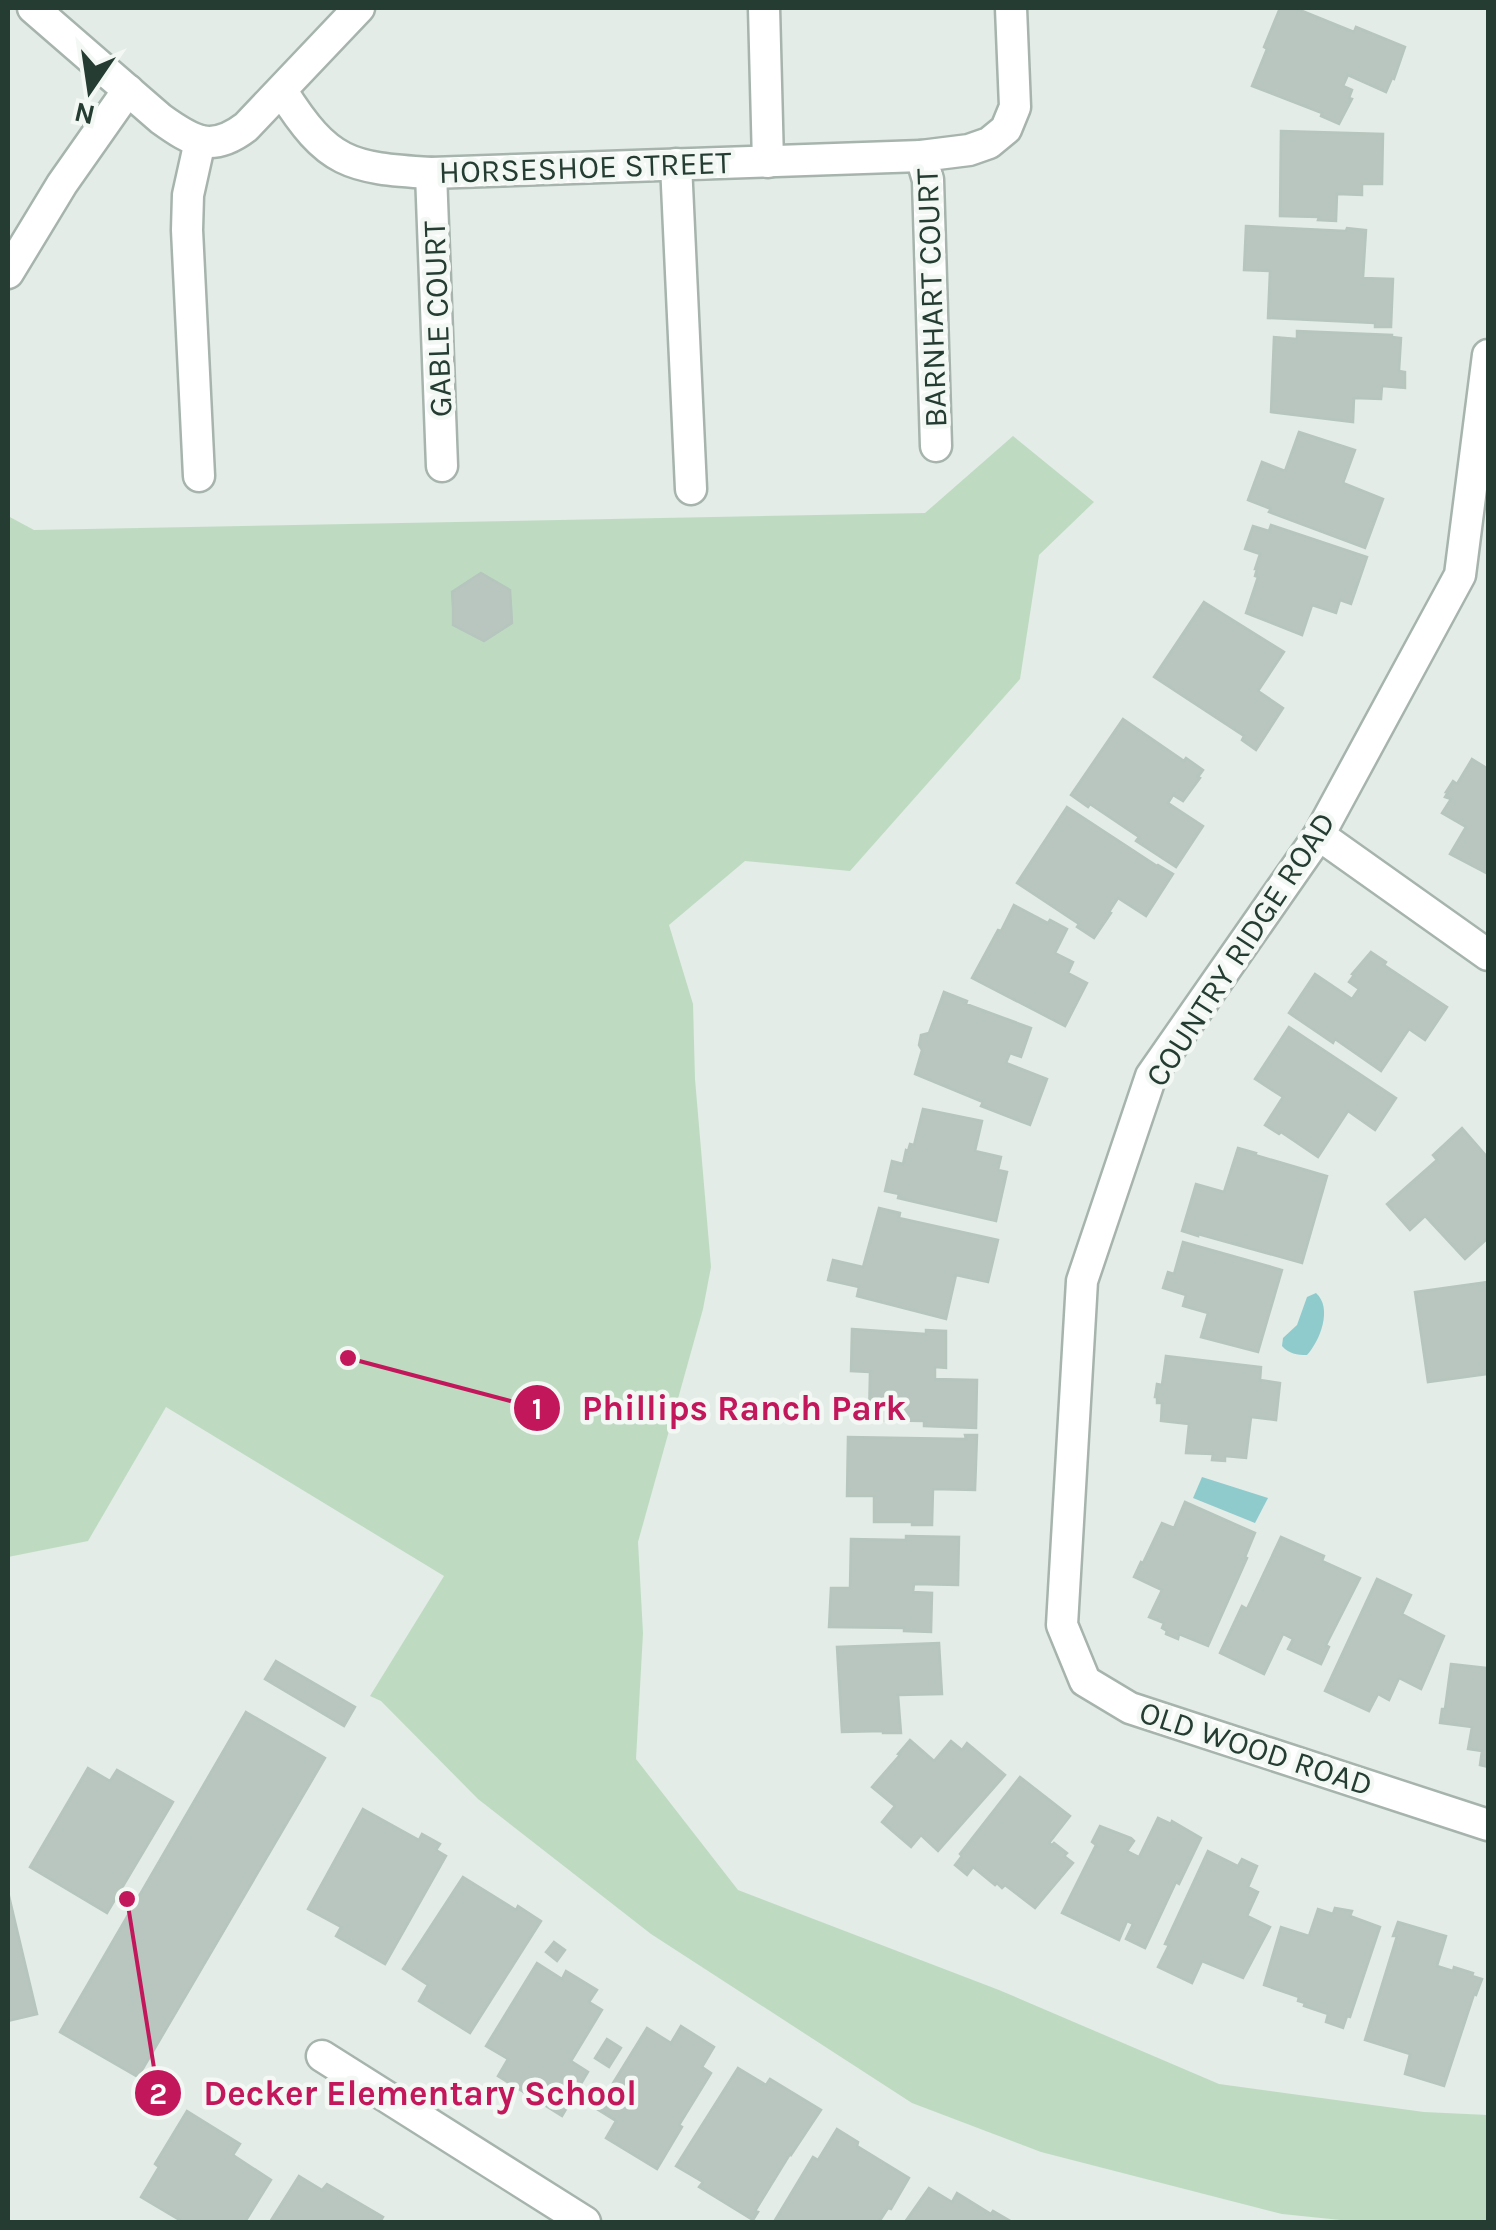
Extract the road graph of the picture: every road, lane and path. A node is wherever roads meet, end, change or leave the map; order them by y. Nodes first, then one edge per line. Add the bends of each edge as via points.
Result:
1 (33, 8) edge
2 (360, 8) edge
3 (764, 8) edge
4 (1012, 8) edge
5 (128, 90) junction
6 (282, 91) junction
7 (200, 142) junction
8 (921, 156) junction
9 (768, 162) junction
10 (676, 164) junction
11 (431, 173) junction
12 (8, 272) edge
13 (1488, 355) edge
14 (936, 446) dead end
15 (442, 466) dead end
16 (199, 476) dead end
17 (691, 489) dead end
18 (1318, 835) junction
19 (1488, 955) edge
20 (1062, 1626) joint
21 (1488, 1825) edge
22 (322, 2056) dead end
23 (585, 2222) edge

1 - 5 street
2 - 6 street
3 - 9 street
4 - 8 street, BARNHART COURT via 1015,106 1006,129 969,150
5 - 7 street
5 - 12 street
6 - 7 street via 232,138
6 - 11 street, HORSESHOE STREET via 302,124 349,162
7 - 16 street via 187,230
8 - 9 street, HORSESHOE STREET
8 - 14 street, BARNHART COURT via 928,180
9 - 10 street, HORSESHOE STREET
10 - 11 street, HORSESHOE STREET
10 - 17 street
11 - 15 street, GABLE COURT
13 - 18 street, COUNTRY RIDGE ROAD via 1460,575
18 - 19 street
18 - 20 street, COUNTRY RIDGE ROAD via 1151,1076 1082,1281
20 - 21 street, OLD WOOD ROAD via 1085,1681 1130,1708
22 - 23 street

